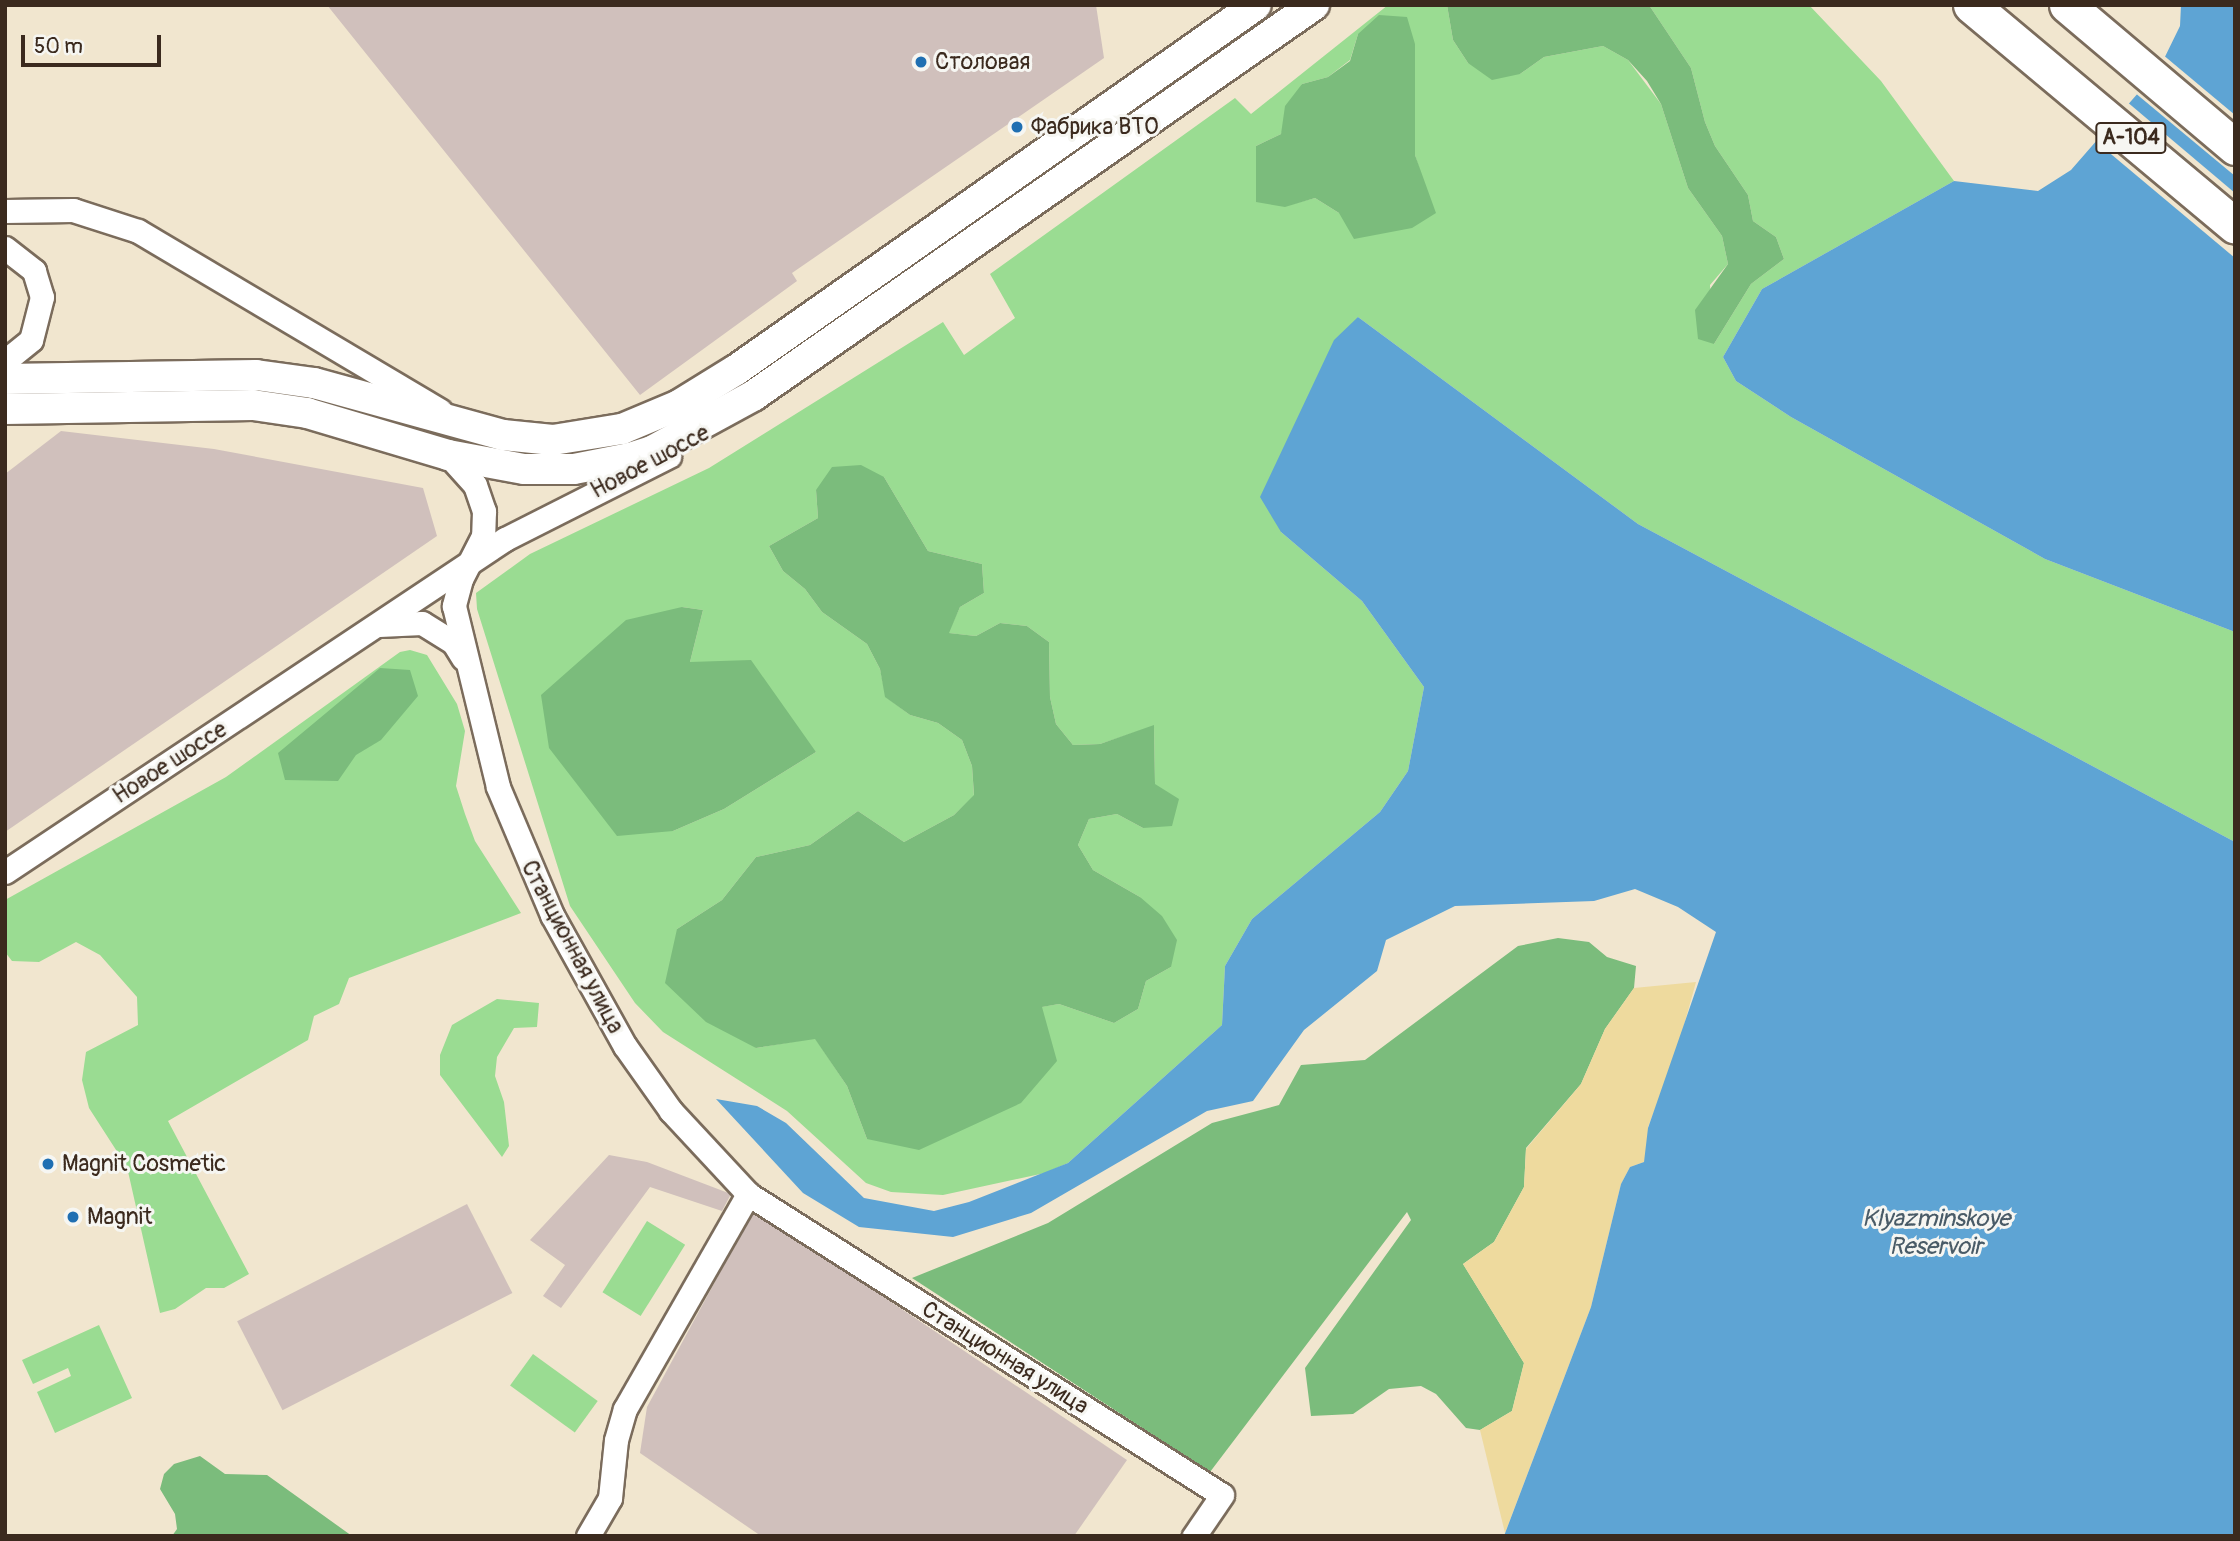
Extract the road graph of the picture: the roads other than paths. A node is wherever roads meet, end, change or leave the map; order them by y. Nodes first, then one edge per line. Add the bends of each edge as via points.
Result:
1 (1217, 5) edge
2 (1256, 5) edge
3 (1971, 5) edge
4 (2067, 5) edge
5 (1305, 8) edge
6 (1192, 50) junction
7 (2235, 147) edge
8 (5, 211) edge
9 (2235, 226) edge
10 (5, 248) edge
11 (5, 360) edge
12 (5, 379) edge
13 (753, 396) junction
14 (5, 410) edge
15 (474, 428) junction
16 (448, 455) junction
17 (472, 560) junction
18 (433, 586) junction
19 (455, 596) junction
20 (376, 625) junction
21 (466, 663) junction
22 (5, 872) edge
23 (748, 1195) junction
24 (588, 1536) edge
25 (1194, 1536) edge

1 - 6 main road
2 - 6 main road, Новое шоссе
3 - 9 highway, А-104
4 - 7 highway, А-104
5 - 13 main road, Новое шоссе
6 - 15 main road, Новое шоссе via 736,370 679,405 622,429 571,438 525,438
8 - 15 street via 73,210 138,231
10 - 11 street via 34,271 42,297 31,340
12 - 15 main road, Новое шоссе via 256,375 314,383
13 - 16 main road via 652,451 596,466 524,469
13 - 17 street, Новое шоссе via 686,448 566,504
14 - 16 main road via 211,403 267,407 345,423
16 - 17 street via 475,485 484,511 483,536
17 - 18 street, Новое шоссе
17 - 19 street
18 - 19 street
18 - 20 street, Новое шоссе
19 - 21 street, Станционная улица
20 - 21 street via 403,620 429,626 453,642
20 - 22 street, Новое шоссе
21 - 23 street, Станционная улица via 498,787 552,915 625,1046 671,1111
23 - 24 street via 625,1409 616,1440 610,1498
23 - 25 street, Станционная улица via 1222,1495

